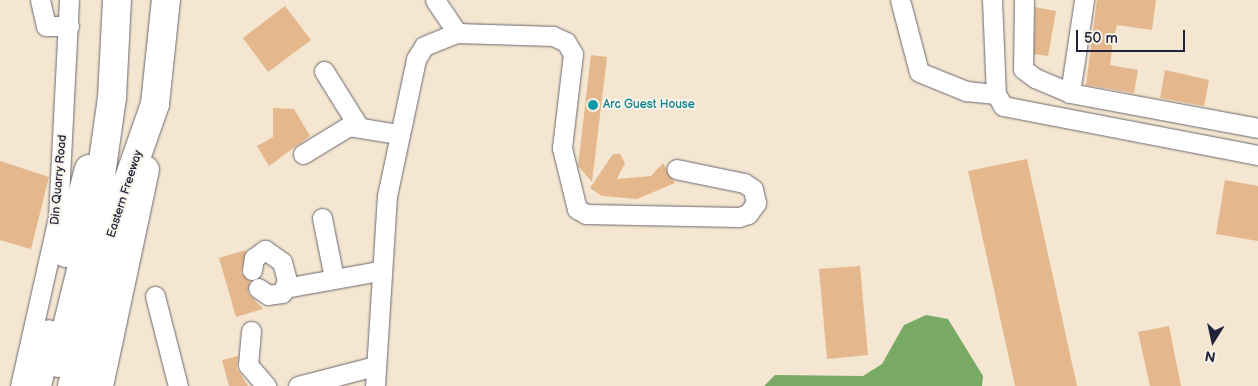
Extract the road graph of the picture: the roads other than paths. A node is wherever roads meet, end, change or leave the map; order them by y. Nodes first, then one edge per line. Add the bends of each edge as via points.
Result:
1 (40, 0) edge
2 (69, 0) edge
3 (117, 0) edge
4 (166, 0) edge
5 (435, 0) edge
6 (900, 0) edge
7 (992, 0) edge
8 (1024, 0) edge
9 (1084, 0) edge
10 (69, 26) junction
11 (457, 34) junction
12 (324, 71) dead end
13 (1070, 93) junction
14 (996, 94) junction
15 (112, 98) junction
16 (156, 104) junction
17 (357, 124) junction
18 (1258, 128) edge
19 (398, 134) junction
20 (303, 154) dead end
21 (1258, 154) edge
22 (676, 169) dead end
23 (106, 213) junction
24 (322, 218) dead end
25 (252, 270) dead end
26 (378, 271) junction
27 (334, 278) junction
28 (258, 288) dead end
29 (285, 288) junction
30 (155, 296) dead end
31 (251, 331) dead end
32 (375, 366) junction
33 (20, 386) edge
34 (37, 386) edge
35 (53, 386) edge
36 (72, 386) edge
37 (99, 386) edge
38 (178, 386) edge
39 (266, 386) edge
40 (298, 386) edge
41 (375, 386) edge

1 - 10 street via 46,26
2 - 10 street, Din Quarry Road
3 - 15 highway, Eastern Freeway
4 - 16 highway, Eastern Freeway
5 - 11 street
6 - 14 street via 918,72 966,91
7 - 14 street
8 - 13 street via 1023,70
9 - 13 street
10 - 33 street, Din Quarry Road via 58,217
11 - 19 street via 436,38 416,59
11 - 22 street via 553,36 571,48 562,148 576,210 586,214 739,217 748,214 756,203 753,189 744,183
12 - 17 street
13 - 18 street
14 - 21 street via 1003,106
15 - 23 highway, Eastern Freeway
15 - 34 highway via 77,206
16 - 23 highway, Eastern Freeway
16 - 37 highway via 138,218
17 - 19 street
17 - 20 street
19 - 26 street
23 - 35 highway, Eastern Freeway
23 - 36 highway, Eastern Freeway
24 - 27 street
25 - 29 street via 259,253 271,250 282,262
26 - 27 street
26 - 32 street
27 - 29 street
28 - 29 street via 276,295
30 - 38 street
31 - 39 street via 248,365
32 - 40 street
32 - 41 street

